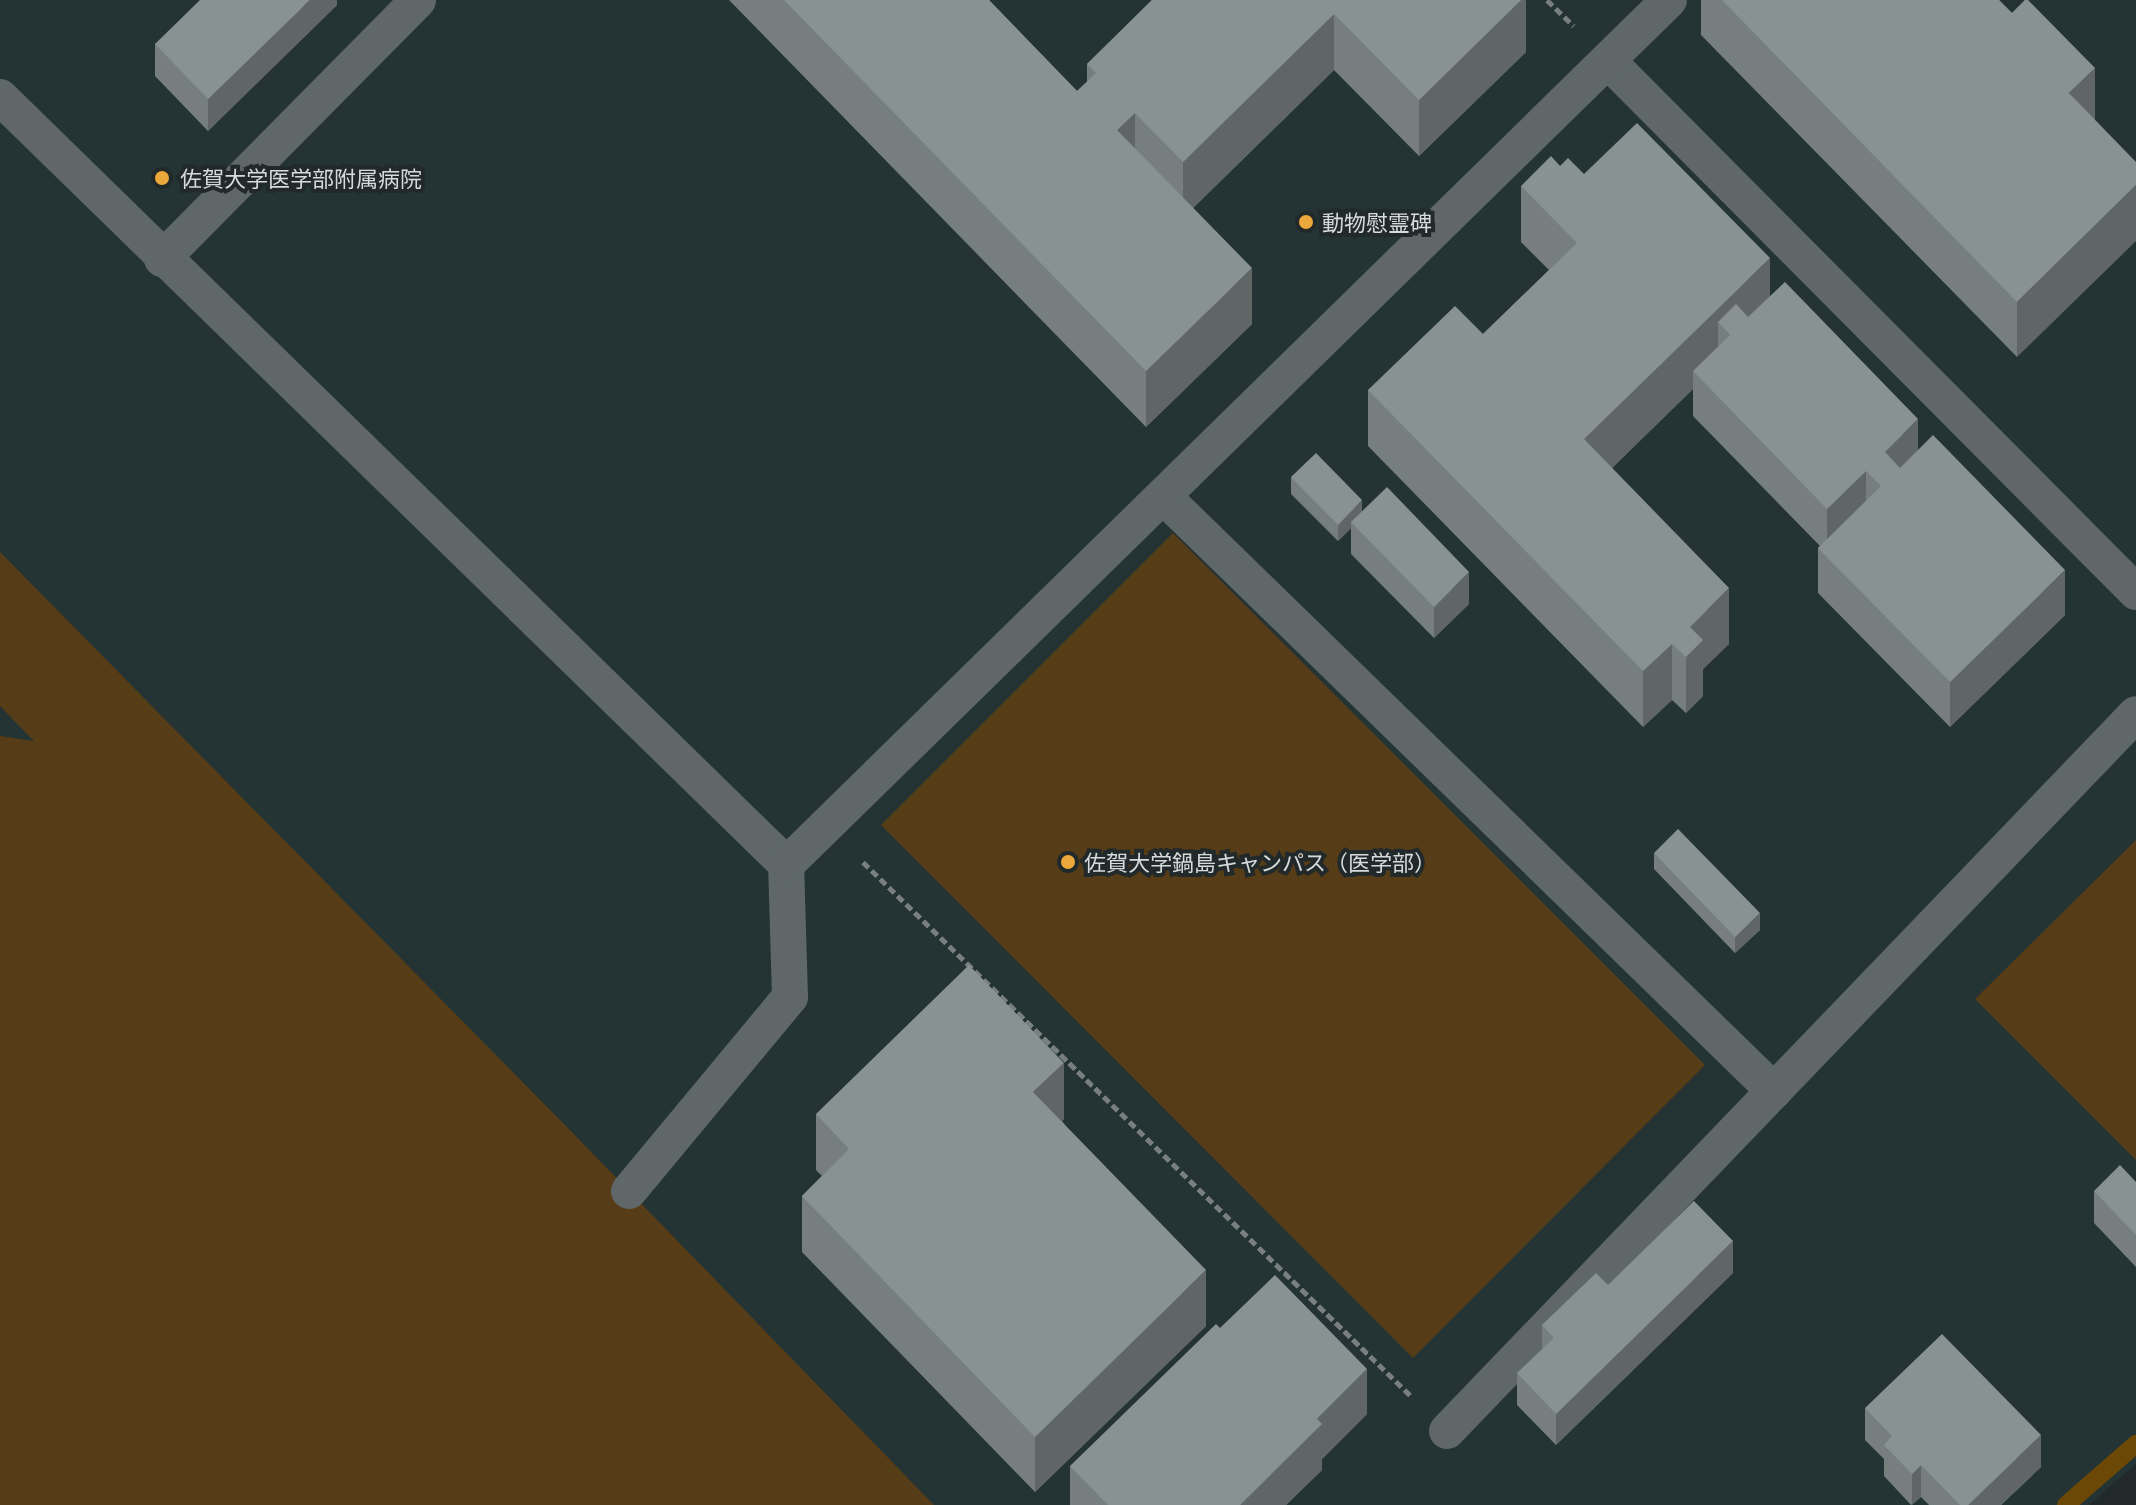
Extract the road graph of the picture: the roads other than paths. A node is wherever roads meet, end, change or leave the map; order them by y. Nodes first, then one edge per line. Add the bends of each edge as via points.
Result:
1 (418, 0) edge
2 (1669, 0) edge
3 (1608, 61) junction
4 (0, 97) edge
5 (162, 259) junction
6 (1163, 496) junction
7 (2136, 592) edge
8 (2136, 714) edge
9 (787, 865) junction
10 (1774, 1091) junction
11 (629, 1191) dead end
12 (1447, 1431) road end

1 - 5 lane
2 - 3 lane
3 - 6 lane
3 - 7 lane
4 - 5 lane
5 - 9 lane
6 - 9 lane
6 - 10 lane
8 - 10 lane
9 - 11 lane via 790,997
10 - 12 lane

